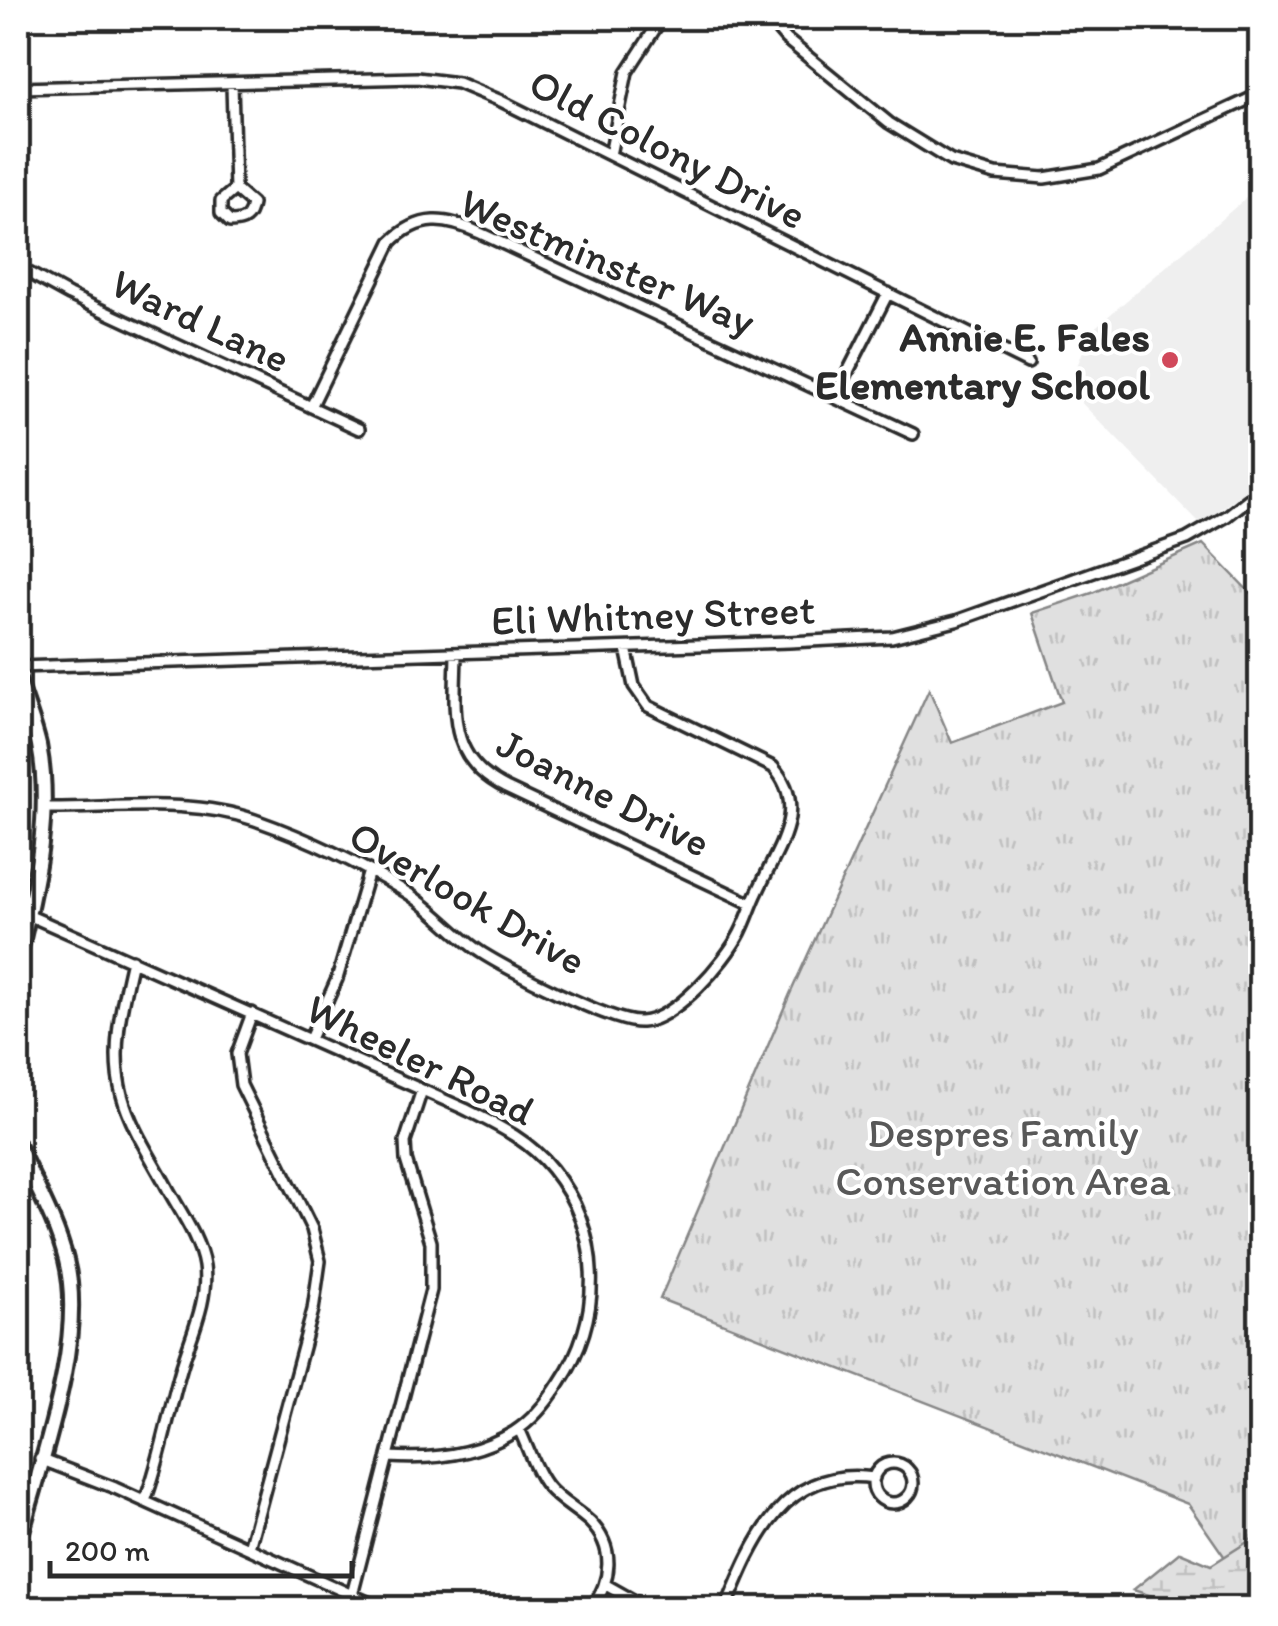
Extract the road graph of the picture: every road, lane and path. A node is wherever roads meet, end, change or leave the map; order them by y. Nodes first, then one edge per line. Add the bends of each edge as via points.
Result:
1 (662, 18) edge
2 (768, 18) edge
3 (232, 84) junction
4 (18, 88) edge
5 (1260, 94) edge
6 (610, 156) junction
7 (235, 189) dead end
8 (18, 267) edge
9 (888, 294) junction
10 (1028, 364) dead end
11 (835, 397) junction
12 (311, 407) junction
13 (359, 429) dead end
14 (913, 434) dead end
15 (1260, 490) edge
16 (1250, 499) junction
17 (1260, 510) edge
18 (626, 648) junction
19 (456, 654) junction
20 (18, 667) edge
21 (18, 679) edge
22 (44, 808) junction
23 (369, 871) junction
24 (752, 904) junction
25 (28, 914) junction
26 (18, 960) edge
27 (132, 960) junction
28 (252, 1013) junction
29 (310, 1040) junction
30 (422, 1090) junction
31 (18, 1146) edge
32 (519, 1429) junction
33 (389, 1456) junction
34 (40, 1459) junction
35 (874, 1478) junction
36 (145, 1501) junction
37 (18, 1546) edge
38 (249, 1548) junction
39 (606, 1585) junction
40 (352, 1595) junction
41 (381, 1608) edge
42 (592, 1608) edge
43 (647, 1608) edge
44 (726, 1608) edge
45 (791, 1608) edge
46 (842, 1608) edge

1 - 6 street via 627,72
2 - 5 street via 889,123 951,161 995,174 1044,178 1099,170
3 - 4 street, Old Colony Drive
3 - 6 street, Old Colony Drive via 417,78 458,83
3 - 7 street
6 - 9 street, Old Colony Drive
8 - 12 street, Ward Lane
9 - 10 street, Old Colony Drive
9 - 11 street
11 - 12 street, Westminster Way via 460,224 426,220 391,242
11 - 14 street, Westminster Way
12 - 13 street, Ward Lane
15 - 16 street, Eli Whitney Street
16 - 17 street
16 - 18 street, Eli Whitney Street via 1188,538 911,634
18 - 19 street, Eli Whitney Street
18 - 24 street, Overlook Drive via 634,686 648,706 773,767 784,779 790,817
19 - 20 street, Eli Whitney Street
19 - 24 street, Joanne Drive via 456,722 477,770
21 - 22 street via 38,743
22 - 23 street, Overlook Drive via 213,808
22 - 25 street
23 - 24 street, Overlook Drive via 426,905 489,958 636,1023 662,1016 716,967
23 - 29 street via 337,979
25 - 26 street
25 - 27 street, Wheeler Road
27 - 28 street, Wheeler Road
27 - 36 street via 120,1025 119,1082 204,1264 200,1310
28 - 29 street, Wheeler Road
28 - 38 street via 238,1054 242,1085 312,1229 320,1261
29 - 30 street, Wheeler Road
30 - 32 street, Wheeler Road via 507,1130 538,1154 566,1188 586,1234 592,1276 584,1334 553,1394
30 - 33 street via 406,1160 431,1242 433,1272
31 - 34 street via 60,1239 71,1292 63,1375
32 - 33 street, Wheeler Road via 456,1454
32 - 39 street via 544,1484 589,1521 604,1543
33 - 40 street
34 - 36 street
34 - 37 street
35 - 35 street via 885,1502 901,1502 912,1490 912,1474 900,1464 884,1465
35 - 44 street via 825,1478 786,1500
36 - 38 street
38 - 40 street
39 - 42 street
39 - 43 street
40 - 41 street
45 - 46 street

